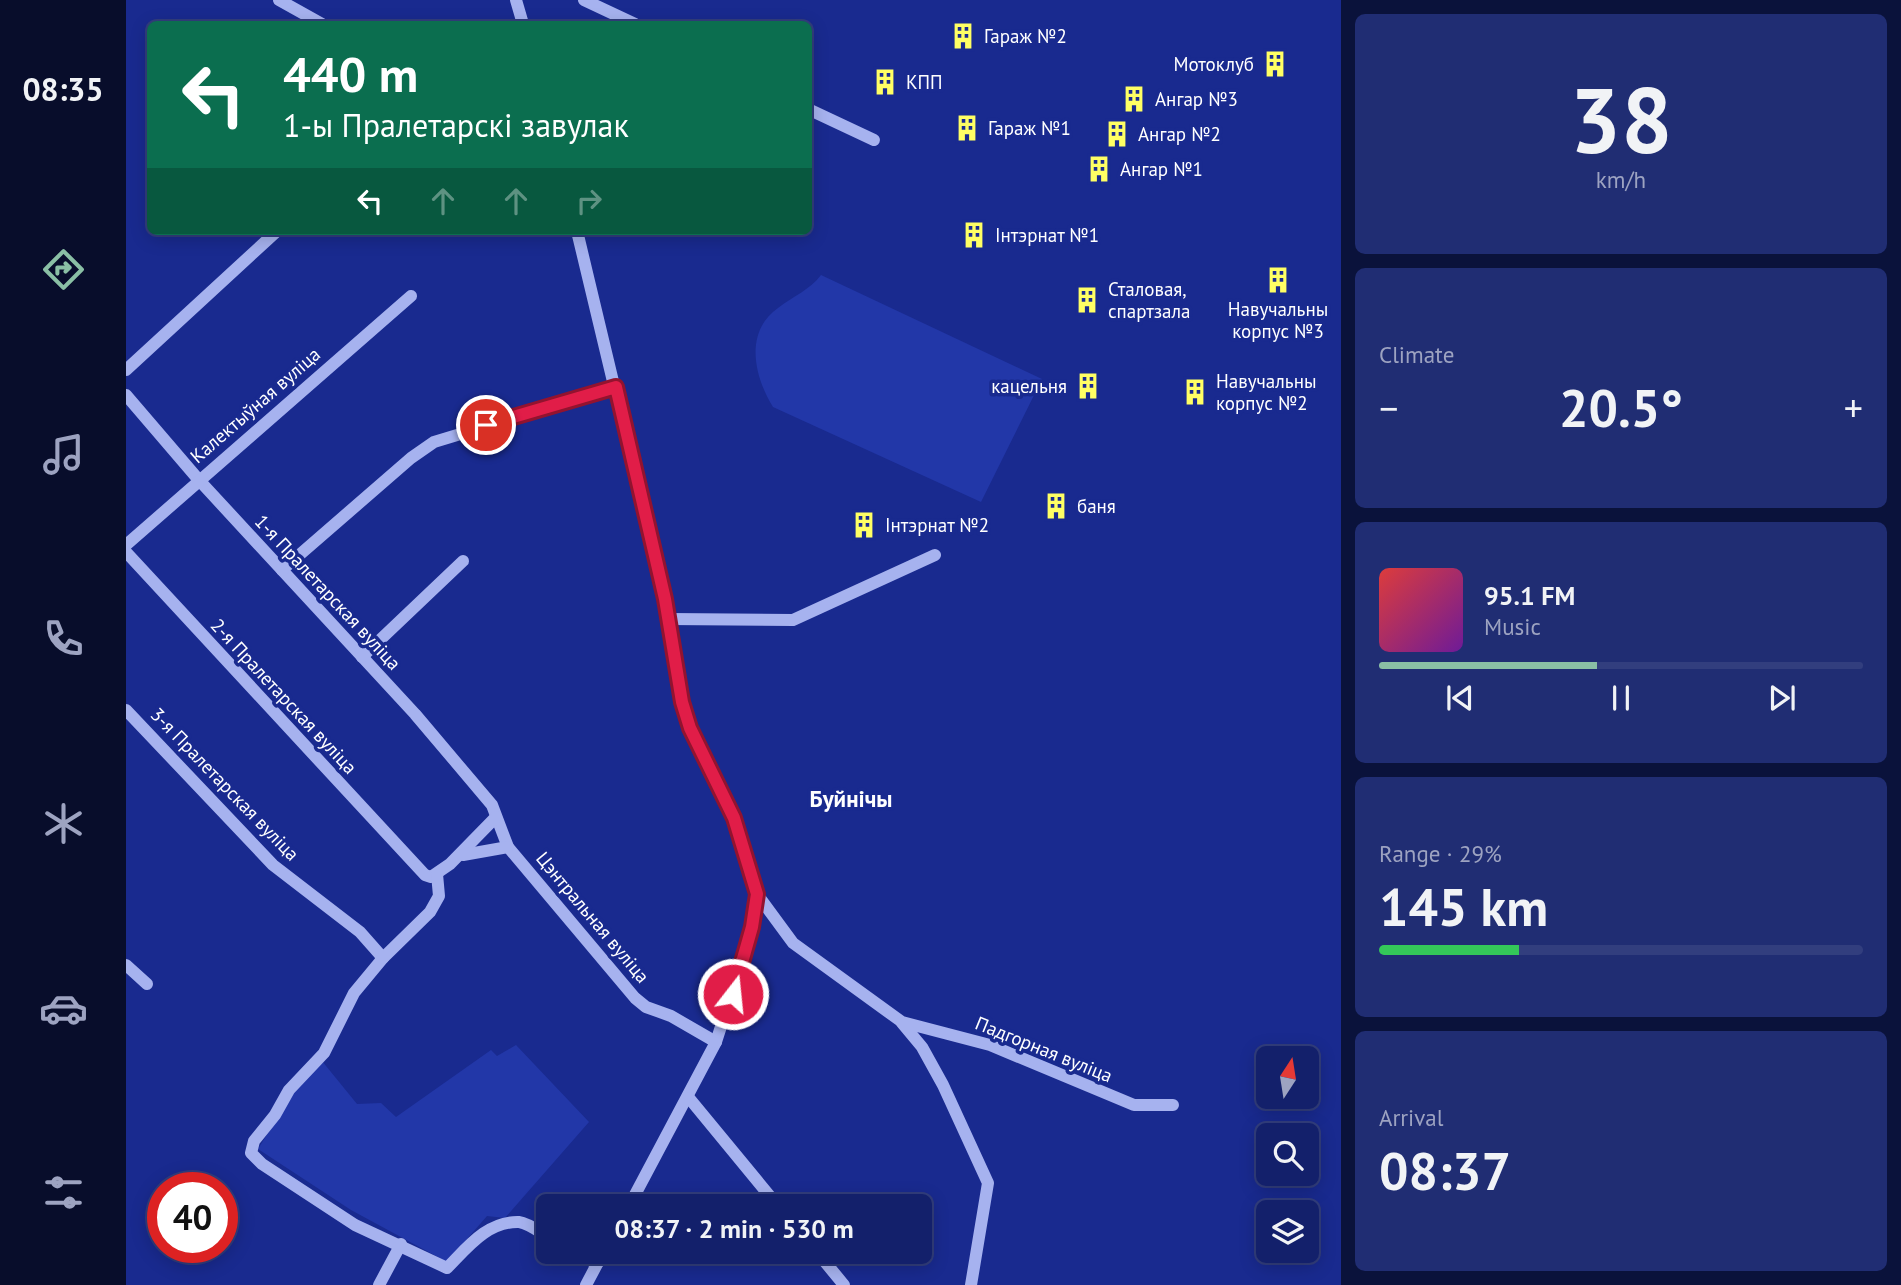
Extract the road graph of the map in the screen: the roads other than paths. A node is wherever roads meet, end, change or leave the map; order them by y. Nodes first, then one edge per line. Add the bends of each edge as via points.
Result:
1 (279, 0) edge
2 (516, 0) edge
3 (584, 0) edge
4 (317, 21) edge
5 (522, 21) edge
6 (629, 21) edge
7 (812, 111) edge
8 (874, 140) dead end
9 (273, 235) edge
10 (578, 235) edge
11 (411, 296) dead end
12 (126, 370) edge
13 (616, 387) junction
14 (126, 396) edge
15 (198, 479) junction
16 (126, 545) edge
17 (126, 552) edge
18 (935, 555) dead end
19 (463, 561) dead end
20 (282, 570) junction
21 (668, 619) junction
22 (362, 657) junction
23 (126, 710) edge
24 (496, 817) junction
25 (508, 848) junction
26 (457, 857) junction
27 (437, 874) junction
28 (757, 894) junction
29 (383, 958) junction
30 (126, 965) edge
31 (147, 984) dead end
32 (902, 1022) junction
33 (716, 1042) junction
34 (689, 1098) junction
35 (1173, 1105) dead end
36 (636, 1194) edge
37 (768, 1194) edge
38 (536, 1231) edge
39 (401, 1244) junction
40 (827, 1264) edge
41 (597, 1265) edge
42 (379, 1285) edge
43 (586, 1285) edge
44 (844, 1285) edge
45 (971, 1285) edge

1 - 4 street
2 - 5 street
3 - 6 street
7 - 8 street
9 - 12 street
10 - 13 street
11 - 15 street, Калектыўная вуліца
13 - 20 street via 434,442
13 - 21 street
14 - 15 street, 1-я Пралетарская вуліца
15 - 16 street, Калектыўная вуліца
15 - 20 street, 1-я Пралетарская вуліца
17 - 27 street, 2-я Пралетарская вуліца via 414,866 425,875
18 - 21 street via 793,620
19 - 22 street
20 - 22 street, 1-я Пралетарская вуліца
21 - 28 street via 690,728 734,818
22 - 24 street, 1-я Пралетарская вуліца via 492,805
23 - 29 street, 3-я Пралетарская вуліца via 273,865 332,908
24 - 25 street, Цэнтральная вуліца
24 - 26 street
25 - 26 street
25 - 33 street, Цэнтральная вуліца via 641,1003
26 - 27 street
27 - 29 street via 439,897 430,912
28 - 32 street, Падгорная вуліца via 793,943
28 - 33 street via 745,952
29 - 39 street via 354,993 324,1054 289,1090 254,1141 251,1153 355,1225
30 - 31 street
32 - 35 street, Падгорная вуліца via 990,1045 1134,1105
32 - 45 street, Падгорная вуліца via 946,1091 989,1183
33 - 34 street
34 - 36 street
34 - 37 street
38 - 39 street via 520,1222 481,1233 447,1268
39 - 42 street
40 - 44 street
41 - 43 street

